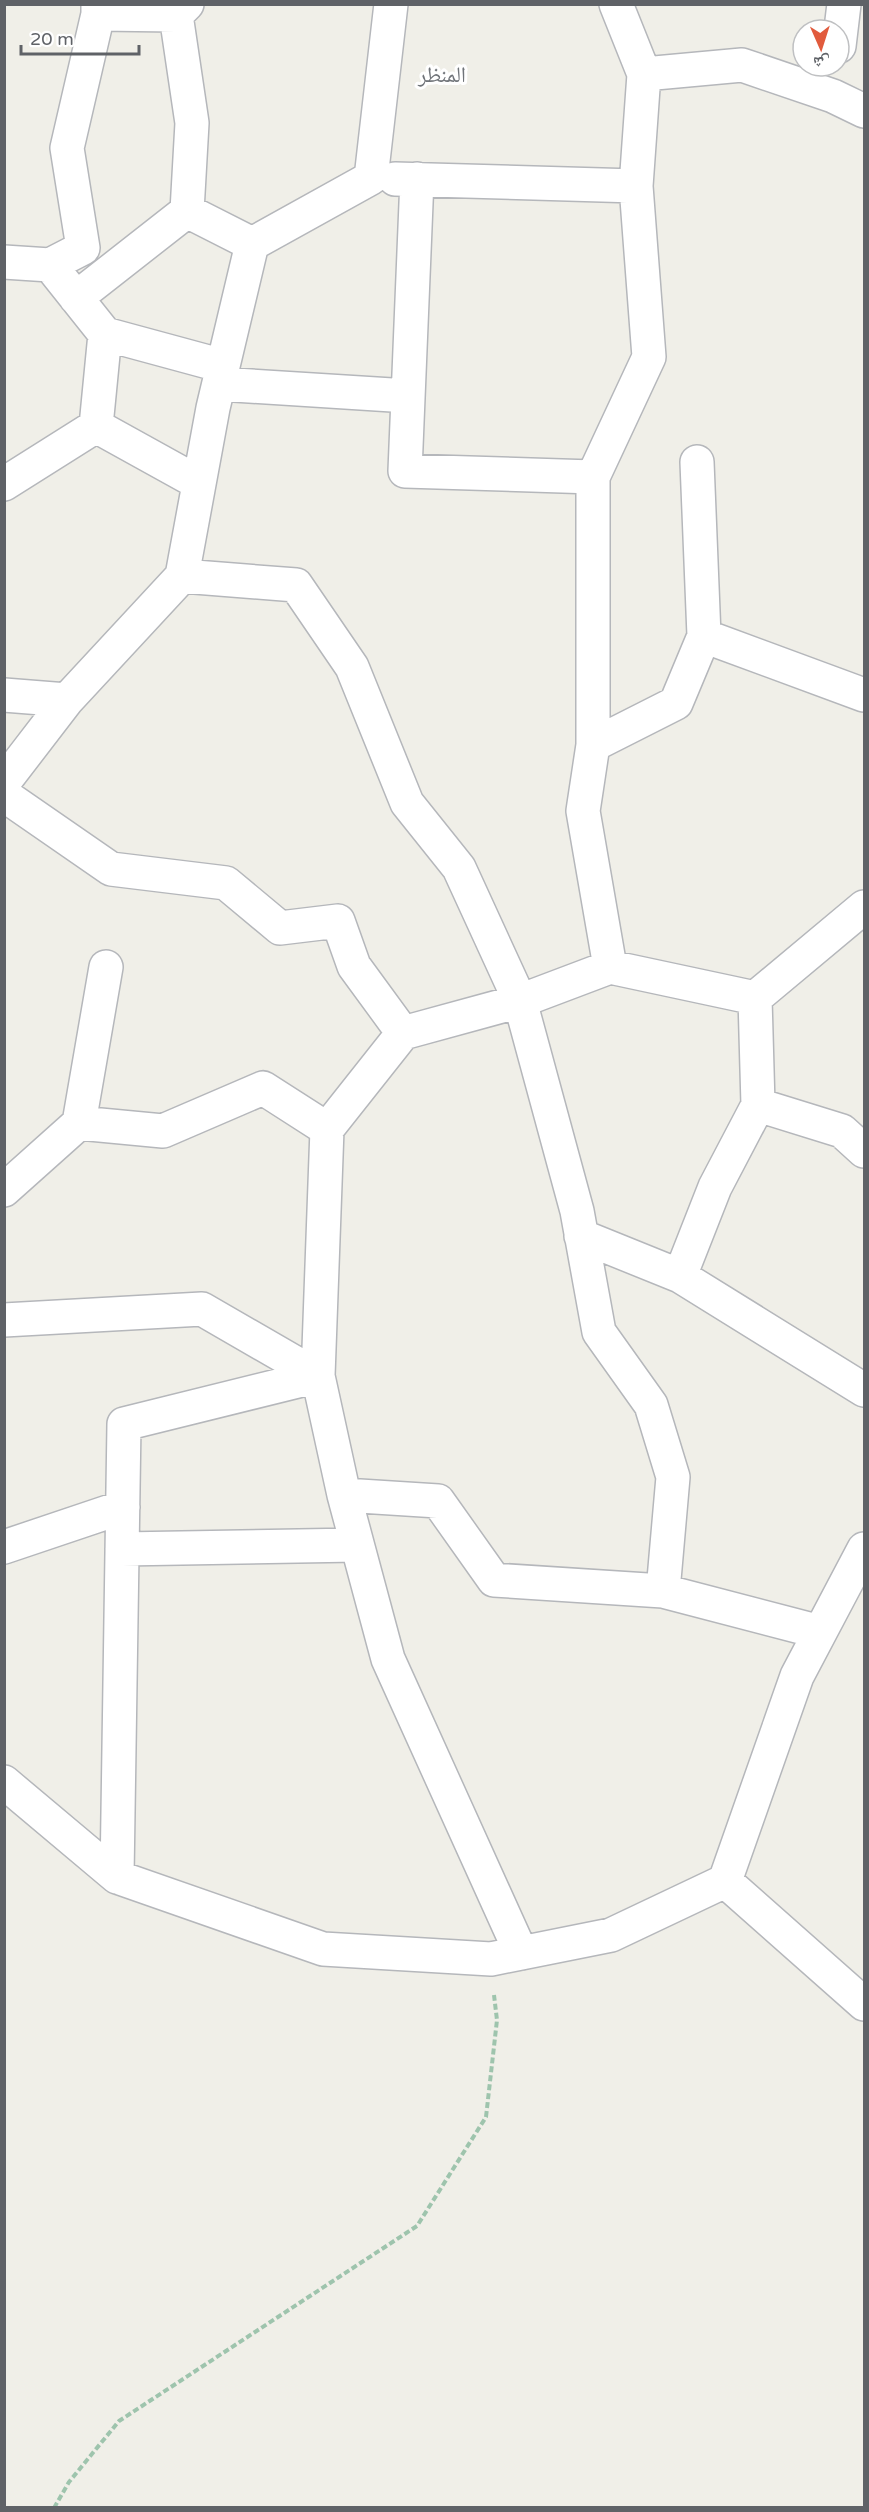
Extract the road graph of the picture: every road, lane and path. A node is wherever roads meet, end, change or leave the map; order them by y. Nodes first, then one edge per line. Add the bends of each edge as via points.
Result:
1 (391, 4) edge
2 (616, 4) edge
3 (98, 9) edge
4 (182, 10) edge
5 (645, 74) junction
6 (835, 81) edge
7 (864, 111) edge
8 (371, 178) junction
9 (417, 179) junction
10 (636, 186) junction
11 (187, 211) junction
12 (252, 244) junction
13 (4, 262) edge
14 (50, 266) junction
15 (76, 298) junction
16 (105, 334) junction
17 (221, 375) junction
18 (408, 396) junction
19 (96, 426) junction
20 (697, 462) dead end
21 (593, 477) junction
22 (199, 483) junction
23 (4, 484) edge
24 (182, 576) junction
25 (704, 636) junction
26 (4, 695) edge
27 (864, 695) edge
28 (67, 700) junction
29 (593, 745) junction
30 (4, 782) edge
31 (4, 795) edge
32 (864, 907) edge
33 (106, 967) dead end
34 (609, 967) junction
35 (755, 998) junction
36 (520, 1001) junction
37 (404, 1033) junction
38 (758, 1105) junction
39 (79, 1123) junction
40 (327, 1129) junction
41 (864, 1151) edge
42 (4, 1190) edge
43 (581, 1236) junction
44 (680, 1276) junction
45 (4, 1320) edge
46 (318, 1376) junction
47 (864, 1390) edge
48 (344, 1495) junction
49 (123, 1507) junction
50 (357, 1545) junction
51 (4, 1547) edge
52 (864, 1549) edge
53 (122, 1550) junction
54 (663, 1591) junction
55 (820, 1632) junction
56 (4, 1782) edge
57 (117, 1877) junction
58 (725, 1881) junction
59 (506, 1956) junction
60 (864, 2004) edge
61 (54, 2508) edge

1 - 8 street
2 - 5 street
3 - 4 street
3 - 14 street via 67,148 82,248
4 - 11 street via 192,123
5 - 6 street via 742,65
5 - 10 street
6 - 7 street
8 - 9 street
8 - 12 street
9 - 10 street
9 - 18 street
10 - 21 street via 649,357
11 - 12 street
11 - 15 street
12 - 17 street
13 - 14 street
14 - 15 street
15 - 16 street
16 - 17 street
16 - 19 street
17 - 18 street
17 - 22 street
18 - 21 street via 405,471
19 - 22 street
19 - 23 street
20 - 25 street
21 - 29 street
22 - 24 street
24 - 28 street
24 - 36 street via 296,585 352,667 407,803 459,868
25 - 27 street
25 - 29 street via 676,703
26 - 28 street
28 - 30 street
29 - 34 street via 583,811
31 - 37 street via 111,869 226,883 280,928 338,921 354,966
32 - 35 street
33 - 39 street
34 - 35 street
34 - 36 street
35 - 38 street
36 - 37 street
36 - 43 street
37 - 40 street
38 - 41 street via 842,1131
38 - 44 street via 715,1187
39 - 40 street via 163,1131 263,1088
39 - 42 street
40 - 46 street
43 - 44 street
43 - 54 street via 599,1332 651,1405 673,1477
44 - 47 street
45 - 46 street via 202,1309
46 - 48 street
46 - 49 street via 124,1424
48 - 50 street
48 - 54 street via 438,1501 494,1580
49 - 51 street
49 - 53 street
50 - 53 street
50 - 59 street via 388,1659
52 - 55 street
53 - 57 street
54 - 55 street
55 - 58 street via 797,1676
56 - 57 street
57 - 59 street via 323,1948
58 - 59 street via 611,1935
58 - 60 street
59 - 61 path via 486,2117 417,2226 119,2421 69,2482

